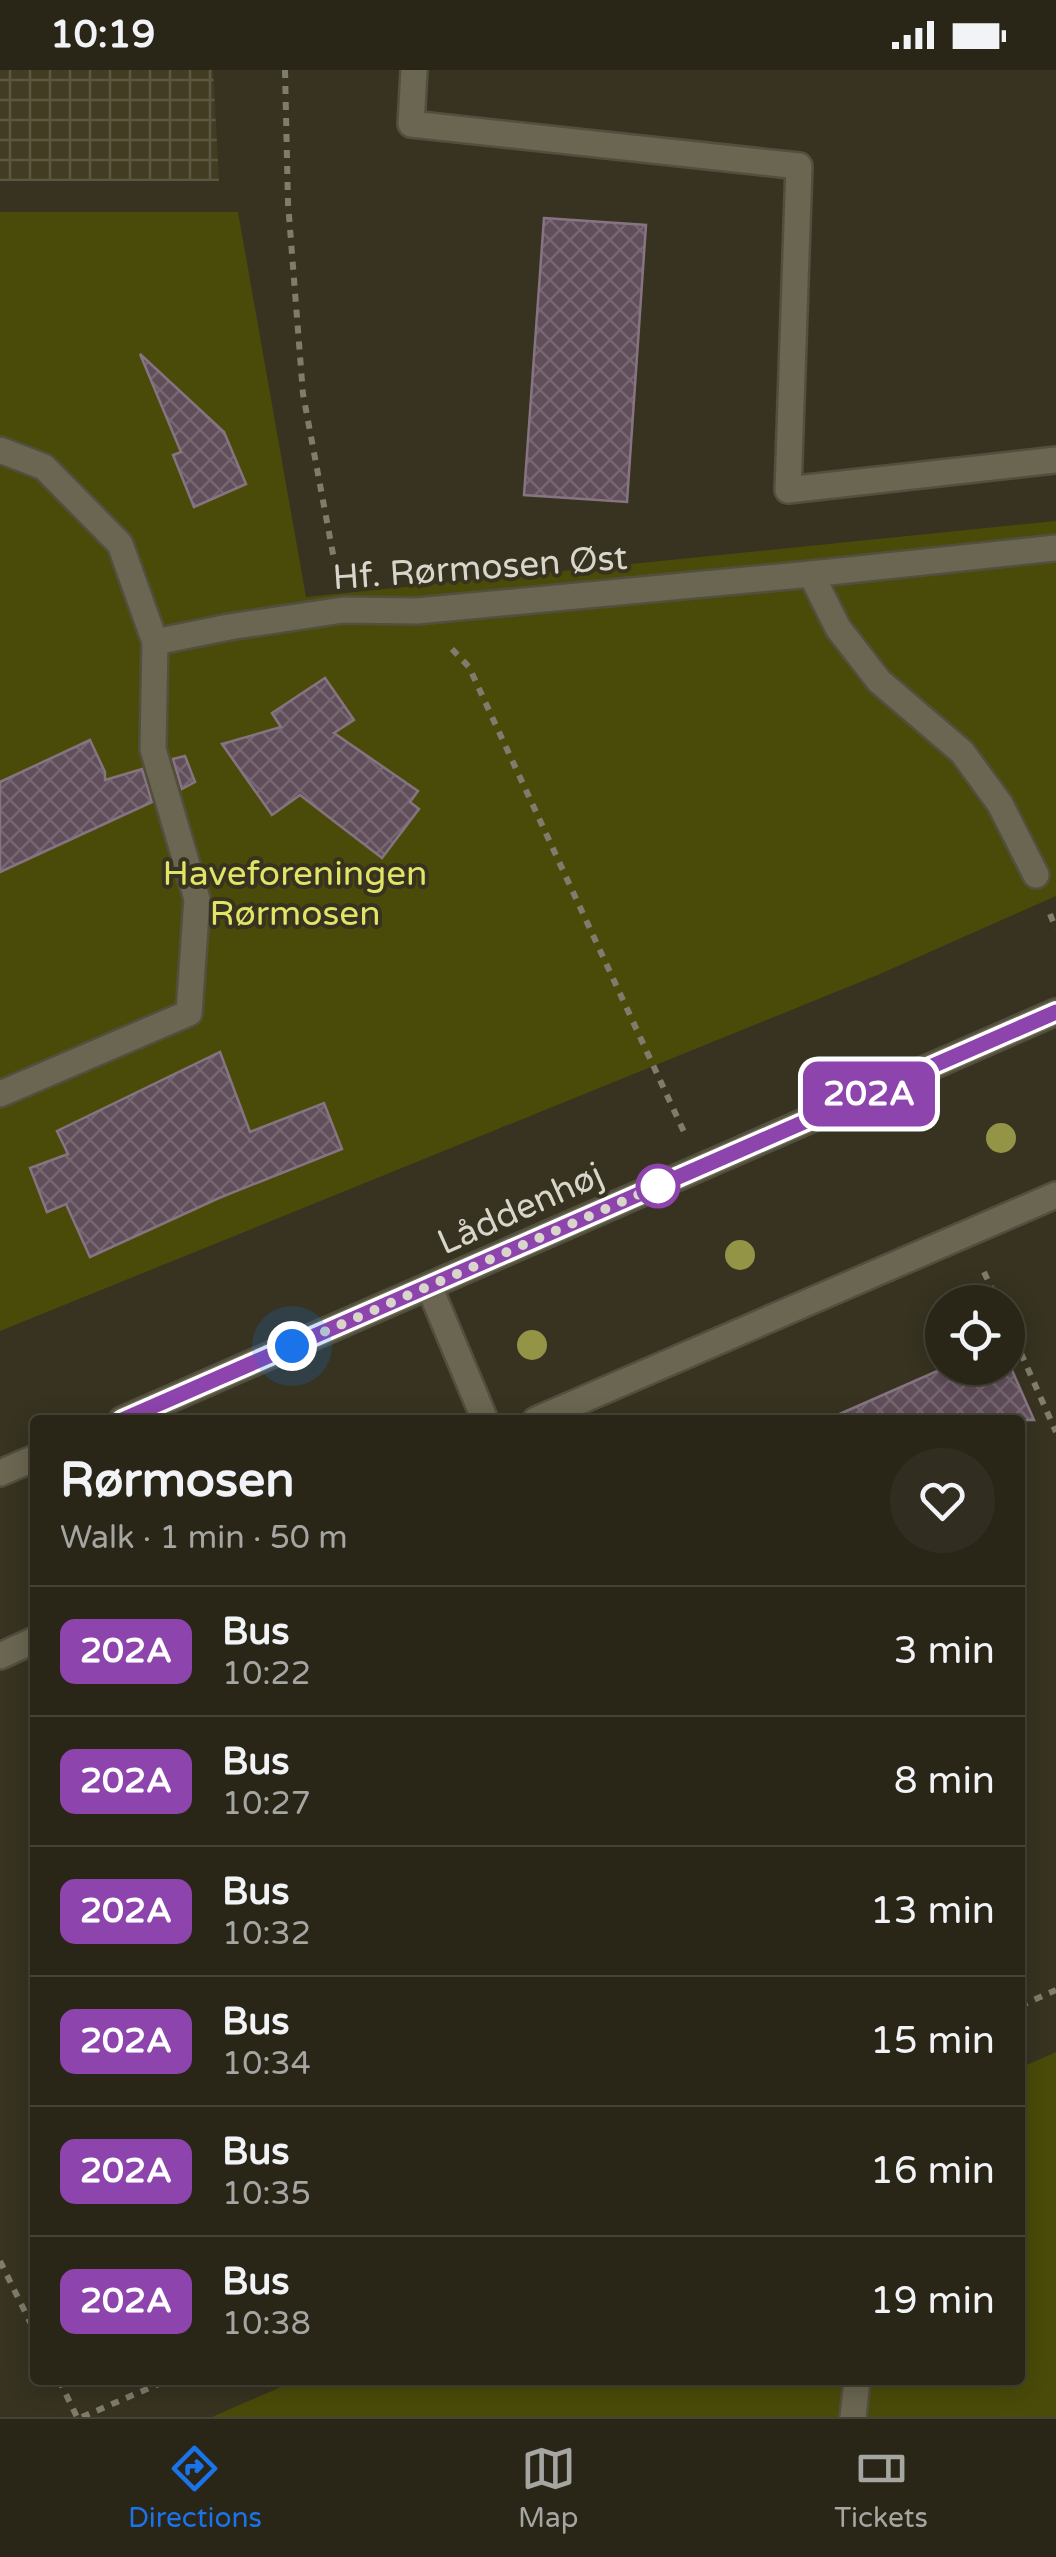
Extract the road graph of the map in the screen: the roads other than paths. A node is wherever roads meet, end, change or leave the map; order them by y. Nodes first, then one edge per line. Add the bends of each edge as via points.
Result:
1 (414, 70) edge
2 (0, 450) edge
3 (1056, 460) edge
4 (1056, 548) edge
5 (811, 574) junction
6 (156, 642) junction
7 (1036, 875) dead end
8 (1056, 1012) edge
9 (0, 1094) edge
10 (1056, 1195) edge
11 (429, 1286) junction
12 (133, 1415) edge
13 (483, 1415) edge
14 (548, 1415) edge
15 (30, 1460) edge
16 (0, 1473) edge
17 (30, 1642) edge
18 (0, 1656) edge
19 (856, 2385) edge
20 (853, 2417) edge

1 - 3 street via 411,124 798,166 788,490
2 - 6 street via 44,467 120,544
4 - 5 street, Hf. Rørmosen Øst
5 - 6 street, Hf. Rørmosen Øst via 417,611 344,610
5 - 7 street via 838,628 878,681 962,752 1000,804
6 - 9 street via 153,749 197,900 188,1014
8 - 11 street, Låddenhøj
10 - 14 street
11 - 12 street, Låddenhøj
11 - 13 street
15 - 16 street
17 - 18 street
19 - 20 street

